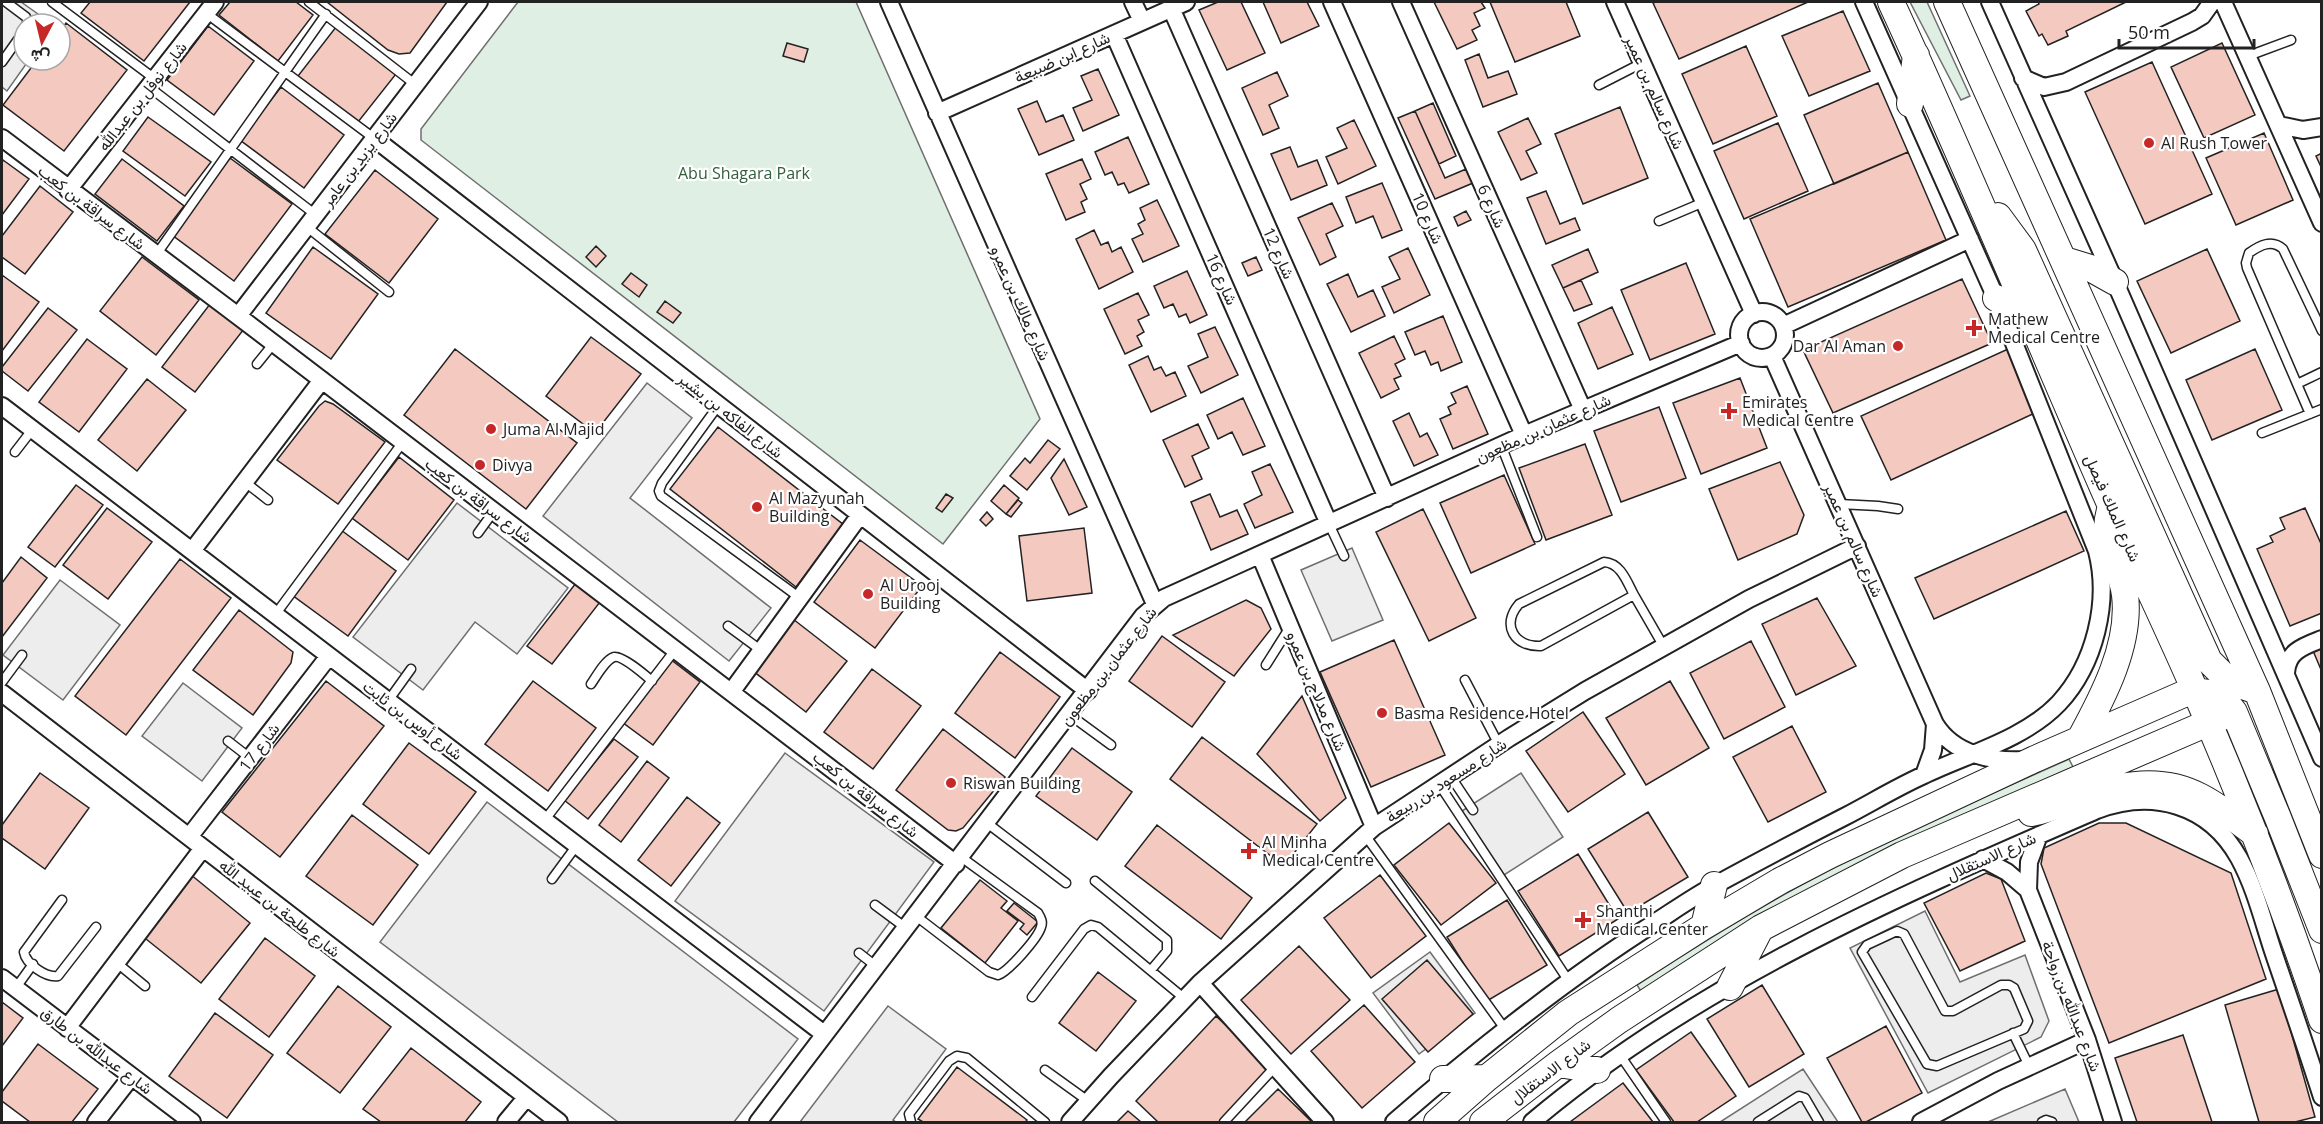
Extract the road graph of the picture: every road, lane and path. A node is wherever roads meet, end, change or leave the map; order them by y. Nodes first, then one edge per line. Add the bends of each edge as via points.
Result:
1 (6, 2) edge
2 (309, 2) edge
3 (479, 2) edge
4 (889, 2) edge
5 (1133, 2) edge
6 (1332, 2) edge
7 (1401, 2) edge
8 (1615, 2) edge
9 (1864, 2) edge
10 (1892, 2) edge
11 (1947, 2) edge
12 (1990, 2) edge
13 (2212, 2) edge
14 (2223, 2) edge
15 (58, 3) edge
16 (1179, 5) edge
17 (211, 7) edge
18 (19, 12) edge
19 (326, 14) junction
20 (1142, 21) junction
21 (1114, 34) junction
22 (2291, 40) dead end
23 (12, 48) edge
24 (1916, 55) junction
25 (2248, 56) junction
26 (2, 62) edge
27 (1642, 63) junction
28 (285, 72) junction
29 (2023, 78) junction
30 (152, 83) junction
31 (416, 85) junction
32 (1599, 85) dead end
33 (1910, 104) junction
34 (937, 113) junction
35 (2279, 125) junction
36 (2322, 127) edge
37 (2, 138) edge
38 (375, 140) junction
39 (230, 149) junction
40 (68, 190) junction
41 (1704, 202) junction
42 (1982, 202) junction
43 (311, 221) junction
44 (1659, 221) dead end
45 (2322, 223) edge
46 (1970, 239) junction
47 (156, 255) junction
48 (2064, 260) junction
49 (2115, 282) junction
50 (389, 292) dead end
51 (1996, 298) junction
52 (1754, 314) junction
53 (238, 316) junction
54 (2031, 318) junction
55 (1783, 326) junction
56 (2322, 331) edge
57 (273, 343) junction
58 (1741, 343) junction
59 (1772, 356) junction
60 (257, 364) dead end
61 (2322, 372) edge
62 (322, 380) junction
63 (2297, 384) junction
64 (2, 406) edge
65 (718, 406) junction
66 (2322, 409) edge
67 (1583, 410) junction
68 (2310, 414) junction
69 (32, 430) junction
70 (2262, 433) dead end
71 (1524, 435) junction
72 (403, 442) junction
73 (1501, 446) junction
74 (15, 452) dead end
75 (245, 482) junction
76 (1387, 498) junction
77 (268, 500) dead end
78 (1839, 504) junction
79 (2111, 507) junction
80 (1898, 509) dead end
81 (494, 511) junction
82 (860, 516) junction
83 (1329, 524) junction
84 (478, 534) dead end
85 (1537, 537) dead end
86 (1857, 546) junction
87 (192, 551) junction
88 (1260, 555) junction
89 (1344, 556) dead end
90 (1634, 595) junction
91 (800, 598) junction
92 (1155, 604) junction
93 (275, 615) junction
94 (728, 626) dead end
95 (1290, 627) junction
96 (2322, 639) edge
97 (1664, 646) junction
98 (675, 650) junction
99 (762, 651) junction
100 (22, 656) dead end
101 (329, 656) junction
102 (1266, 665) dead end
103 (411, 669) dead end
104 (2286, 673) junction
105 (1465, 680) dead end
106 (652, 681) junction
107 (2, 682) edge
108 (591, 684) dead end
109 (732, 691) junction
110 (2195, 691) junction
111 (1088, 692) junction
112 (2, 693) edge
113 (2259, 696) junction
114 (388, 701) junction
115 (2234, 712) junction
116 (1070, 715) junction
117 (2209, 722) junction
118 (1935, 724) junction
119 (2080, 739) junction
120 (228, 741) dead end
121 (1112, 745) dead end
122 (1499, 745) junction
123 (1974, 754) junction
124 (2322, 758) edge
125 (250, 759) junction
126 (2035, 759) junction
127 (1924, 775) junction
128 (1445, 781) junction
129 (2007, 809) junction
130 (1473, 810) dead end
131 (544, 821) junction
132 (987, 823) junction
133 (1370, 831) junction
134 (2255, 834) junction
135 (2039, 835) junction
136 (189, 837) junction
137 (577, 845) junction
138 (203, 848) junction
139 (2322, 855) edge
140 (1983, 859) junction
141 (959, 860) junction
142 (552, 879) dead end
143 (1095, 881) dead end
144 (1066, 883) dead end
145 (1714, 885) junction
146 (2028, 890) junction
147 (62, 900) dead end
148 (875, 905) dead end
149 (911, 922) junction
150 (1704, 926) junction
151 (96, 927) dead end
152 (1761, 928) junction
153 (2322, 930) edge
154 (859, 953) dead end
155 (117, 963) junction
156 (33, 964) junction
157 (877, 967) junction
158 (1151, 970) junction
159 (2, 978) edge
160 (1568, 980) junction
161 (1200, 983) junction
162 (145, 986) dead end
163 (1730, 987) junction
164 (15, 989) junction
165 (1032, 997) dead end
166 (1185, 999) junction
167 (1568, 1013) junction
168 (2322, 1020) edge
169 (67, 1028) junction
170 (1505, 1029) junction
171 (2013, 1033) junction
172 (824, 1034) junction
173 (2087, 1040) junction
174 (1620, 1055) junction
175 (1558, 1064) junction
176 (2029, 1066) junction
177 (1275, 1067) junction
178 (1046, 1070) dead end
179 (1597, 1070) junction
180 (131, 1077) junction
181 (1487, 1078) junction
182 (1443, 1079) junction
183 (1522, 1093) junction
184 (2322, 1097) edge
185 (526, 1098) junction
186 (1088, 1101) junction
187 (96, 1122) edge
188 (192, 1122) edge
189 (506, 1122) edge
190 (558, 1122) edge
191 (758, 1122) edge
192 (911, 1122) edge
193 (1045, 1122) edge
194 (1070, 1122) edge
195 (1224, 1122) edge
196 (1325, 1122) edge
197 (1394, 1122) edge
198 (1437, 1122) edge
199 (1483, 1122) edge
200 (1532, 1122) edge
201 (1666, 1122) edge
202 (1758, 1122) edge
203 (1819, 1122) edge
204 (1920, 1122) edge
205 (2042, 1122) edge
206 (2052, 1122) edge
207 (2113, 1122) edge

1 - 18 lane
2 - 19 lane
3 - 31 street, شارع يزيد بن عامر
4 - 34 street, شارع مالك بن عمرو
5 - 20 street
6 - 71 street, شارع 10
7 - 67 street, شارع 6
8 - 27 street, شارع سالم بن عمير
9 - 33 street, شارع الملك فيصل
10 - 24 main road, شارع الملك فيصل
11 - 48 main road
12 - 29 street
13 - 29 street via 2193,22 2066,82 2044,87
14 - 25 street
15 - 30 lane
16 - 20 street, شارع ابن ضبيعة
16 - 76 street, شارع 12
17 - 28 lane
17 - 30 street, شارع نوفل بن عبدالله
19 - 28 lane
19 - 31 lane
20 - 21 street, شارع ابن ضبيعة
21 - 34 street, شارع ابن ضبيعة
21 - 83 street, شارع 16
22 - 25 lane
23 - 26 lane
24 - 33 main road
24 - 42 main road, شارع الملك فيصل
25 - 35 street
27 - 32 lane
27 - 41 street, شارع سالم بن عمير
28 - 38 lane
28 - 39 lane
29 - 49 street
30 - 39 lane
30 - 40 street, شارع نوفل بن عبدالله
31 - 38 street, شارع يزيد بن عامر
33 - 46 street, شارع الملك فيصل
34 - 92 street, شارع مالك بن عمرو
35 - 36 street via 2303,130
35 - 45 street
37 - 40 street, شارع سراقة بن كعب
38 - 43 street, شارع يزيد بن عامر
38 - 65 street, شارع الفاكه بن بشير
39 - 43 lane
39 - 47 lane
40 - 47 street, شارع سراقة بن كعب
41 - 44 lane
41 - 52 street, شارع سالم بن عمير
42 - 54 main road, شارع الملك فيصل
42 - 113 main road via 2005,224 2022,250 2209,661 2229,681
43 - 50 lane
43 - 53 street, شارع يزيد بن عامر
46 - 51 street, شارع الملك فيصل
46 - 55 street
47 - 53 street, شارع سراقة بن كعب
48 - 49 main road
48 - 113 main road
49 - 104 street
51 - 54 main road
51 - 123 street, شارع الملك فيصل via 2097,551 2103,590 2085,661 2059,703 2027,728
52 - 55 street via 1768,313
52 - 58 street via 1740,329
53 - 57 street, شارع سراقة بن كعب
54 - 79 main road, شارع الملك فيصل
55 - 59 street via 1784,343
56 - 63 lane via 2283,249 2268,243 2249,253 2247,268
57 - 60 lane
57 - 62 street, شارع سراقة بن كعب
58 - 59 street via 1750,355
58 - 67 street, شارع عثمان بن مظعون
59 - 78 street, شارع سالم بن عمير
61 - 63 lane
62 - 72 street, شارع سراقة بن كعب
62 - 75 street
63 - 68 lane
64 - 69 street, شارع أوس بن ثابت
65 - 82 street, شارع الفاكه بن بشير
65 - 91 lane via 662,483 661,496
66 - 68 lane
67 - 71 street, شارع عثمان بن مظعون
68 - 70 lane
69 - 74 lane
69 - 87 street, شارع أوس بن ثابت
71 - 73 street, شارع عثمان بن مظعون
72 - 81 street, شارع سراقة بن كعب
72 - 93 lane
73 - 76 street, شارع عثمان بن مظعون
73 - 85 lane
75 - 77 lane
75 - 87 street
76 - 83 street, شارع عثمان بن مظعون
78 - 80 lane
78 - 86 street, شارع سالم بن عمير
79 - 110 main road, شارع الملك فيصل
79 - 119 main road via 2106,532 2121,575 2125,618 2109,681
81 - 84 lane
81 - 98 street, شارع سراقة بن كعب
82 - 91 street
82 - 111 street, شارع الفاكه بن بشير
83 - 88 street, شارع عثمان بن مظعون
83 - 89 lane
86 - 97 street, شارع مسعود بن ربيعة
86 - 118 street, شارع سالم بن عمير
87 - 93 street, شارع أوس بن ثابت
88 - 92 street, شارع عثمان بن مظعون
88 - 95 street, شارع مدلاج بن عمرو
90 - 90 lane via 1540,646 1522,644 1511,630 1510,620 1519,604 1604,562 1619,568
90 - 97 lane
91 - 99 street
92 - 111 street, شارع عثمان بن مظعون
93 - 101 street, شارع أوس بن ثابت
94 - 99 lane
95 - 102 lane
95 - 133 street, شارع مدلاج بن عمرو
96 - 104 street via 2294,652
97 - 122 street, شارع مسعود بن ربيعة
98 - 106 lane
98 - 109 street, شارع سراقة بن كعب
99 - 109 street
100 - 107 lane
101 - 114 street, شارع أوس بن ثابت
101 - 125 street, شارع 17
103 - 114 lane
104 - 124 street
105 - 122 lane
106 - 108 lane via 617,657
106 - 131 lane
109 - 141 street, شارع سراقة بن كعب
110 - 115 main road via 2218,696
110 - 117 main road, شارع الملك فيصل
110 - 119 main road, شارع الاستقلال
111 - 116 street, شارع عثمان بن مظعون
112 - 136 street, شارع طلحة بن عبيد الله
113 - 115 main road, شارع الاستقلال
113 - 139 main road
114 - 131 street, شارع أوس بن ثابت
115 - 117 main road, شارع الاستقلال
115 - 153 main road
116 - 121 lane
116 - 132 street, شارع عثمان بن مظعون
117 - 129 main road, شارع الاستقلال
117 - 134 main road, شارع الملك فيصل
118 - 123 street, شارع سالم بن عمير via 1950,743
118 - 127 street via 1933,750
119 - 126 main road, شارع الاستقلال
120 - 125 lane
122 - 128 street, شارع مسعود بن ربيعة
123 - 126 street, شارع سالم بن عمير via 2004,760
123 - 127 street
125 - 136 street, شارع 17
126 - 150 main road, شارع الاستقلال via 1830,855
127 - 145 street
128 - 130 lane
128 - 133 street, شارع مسعود بن ربيعة
128 - 160 lane
129 - 134 main road via 2040,812 2122,785 2164,785 2200,796
129 - 152 main road, شارع الاستقلال via 1902,855
131 - 137 street, شارع أوس بن ثابت
132 - 141 street, شارع عثمان بن مظعون
132 - 144 lane
133 - 161 street, شارع مسعود بن ربيعة
133 - 170 lane
134 - 168 main road, شارع الملك فيصل
135 - 140 street, شارع الاستقلال
135 - 146 street, شارع عبدالله بن رواحة via 2030,862
135 - 184 street, شارع الاستقلال via 2111,804 2144,799 2178,806 2213,827 2228,841 2247,877
136 - 138 street, شارع طلحة بن عبيد الله
137 - 142 lane
137 - 172 street, شارع أوس بن ثابت
138 - 155 street
138 - 185 street, شارع طلحة بن عبيد الله
140 - 146 street, شارع عبدالله بن رواحة
140 - 163 street, شارع الاستقلال via 1855,918
141 - 149 street, شارع عثمان بن مظعون
141 - 149 lane via 1038,913 1042,921 1040,930 1007,971 998,975
143 - 158 lane via 1167,940 1167,951
145 - 150 main road
145 - 160 street
146 - 173 street, شارع عبدالله بن رواحة
147 - 156 lane via 24,952
148 - 149 lane
149 - 157 street, شارع عثمان بن مظعون
150 - 167 main road, شارع الاستقلال
151 - 156 lane via 58,976 50,977
152 - 163 main road
152 - 175 main road, شارع الاستقلال
154 - 157 lane
155 - 162 lane
155 - 169 street
156 - 164 lane
157 - 172 street, شارع عثمان بن مظعون
158 - 165 lane via 1091,925
158 - 166 lane
159 - 164 street, شارع عبدالله بن طارق
160 - 170 street
161 - 166 street, شارع مسعود بن ربيعة
161 - 177 street
163 - 174 street, شارع الاستقلال
164 - 169 street, شارع عبدالله بن طارق
166 - 186 street, شارع مسعود بن ربيعة
167 - 181 main road, شارع الاستقلال
167 - 183 main road via 1580,1012 1585,1024 1527,1070
169 - 180 street, شارع عبدالله بن طارق
170 - 182 street
171 - 171 lane via 2024,1029 2028,1022 2012,986 2001,985 1948,1012 1942,1008 1904,934 1897,931 1863,949 1863,956 1930,1066
171 - 176 lane
172 - 191 street, شارع عثمان بن مظعون
173 - 176 street
173 - 207 street, شارع عبدالله بن رواحة
174 - 179 street, شارع الاستقلال
174 - 201 lane
175 - 179 main road
175 - 183 main road, شارع الاستقلال
176 - 204 street
177 - 195 lane
177 - 196 street
178 - 186 lane
179 - 200 street, شارع الاستقلال
180 - 187 street
180 - 188 street, شارع عبدالله بن طارق
181 - 182 main road
181 - 198 main road, شارع الاستقلال
182 - 197 street
183 - 199 main road, شارع الاستقلال
185 - 189 street
185 - 190 street, شارع طلحة بن عبيد الله
186 - 194 street, شارع مسعود بن ربيعة
192 - 193 lane via 909,1114 957,1056 967,1058
202 - 203 lane via 1799,1096 1805,1098
205 - 206 lane

